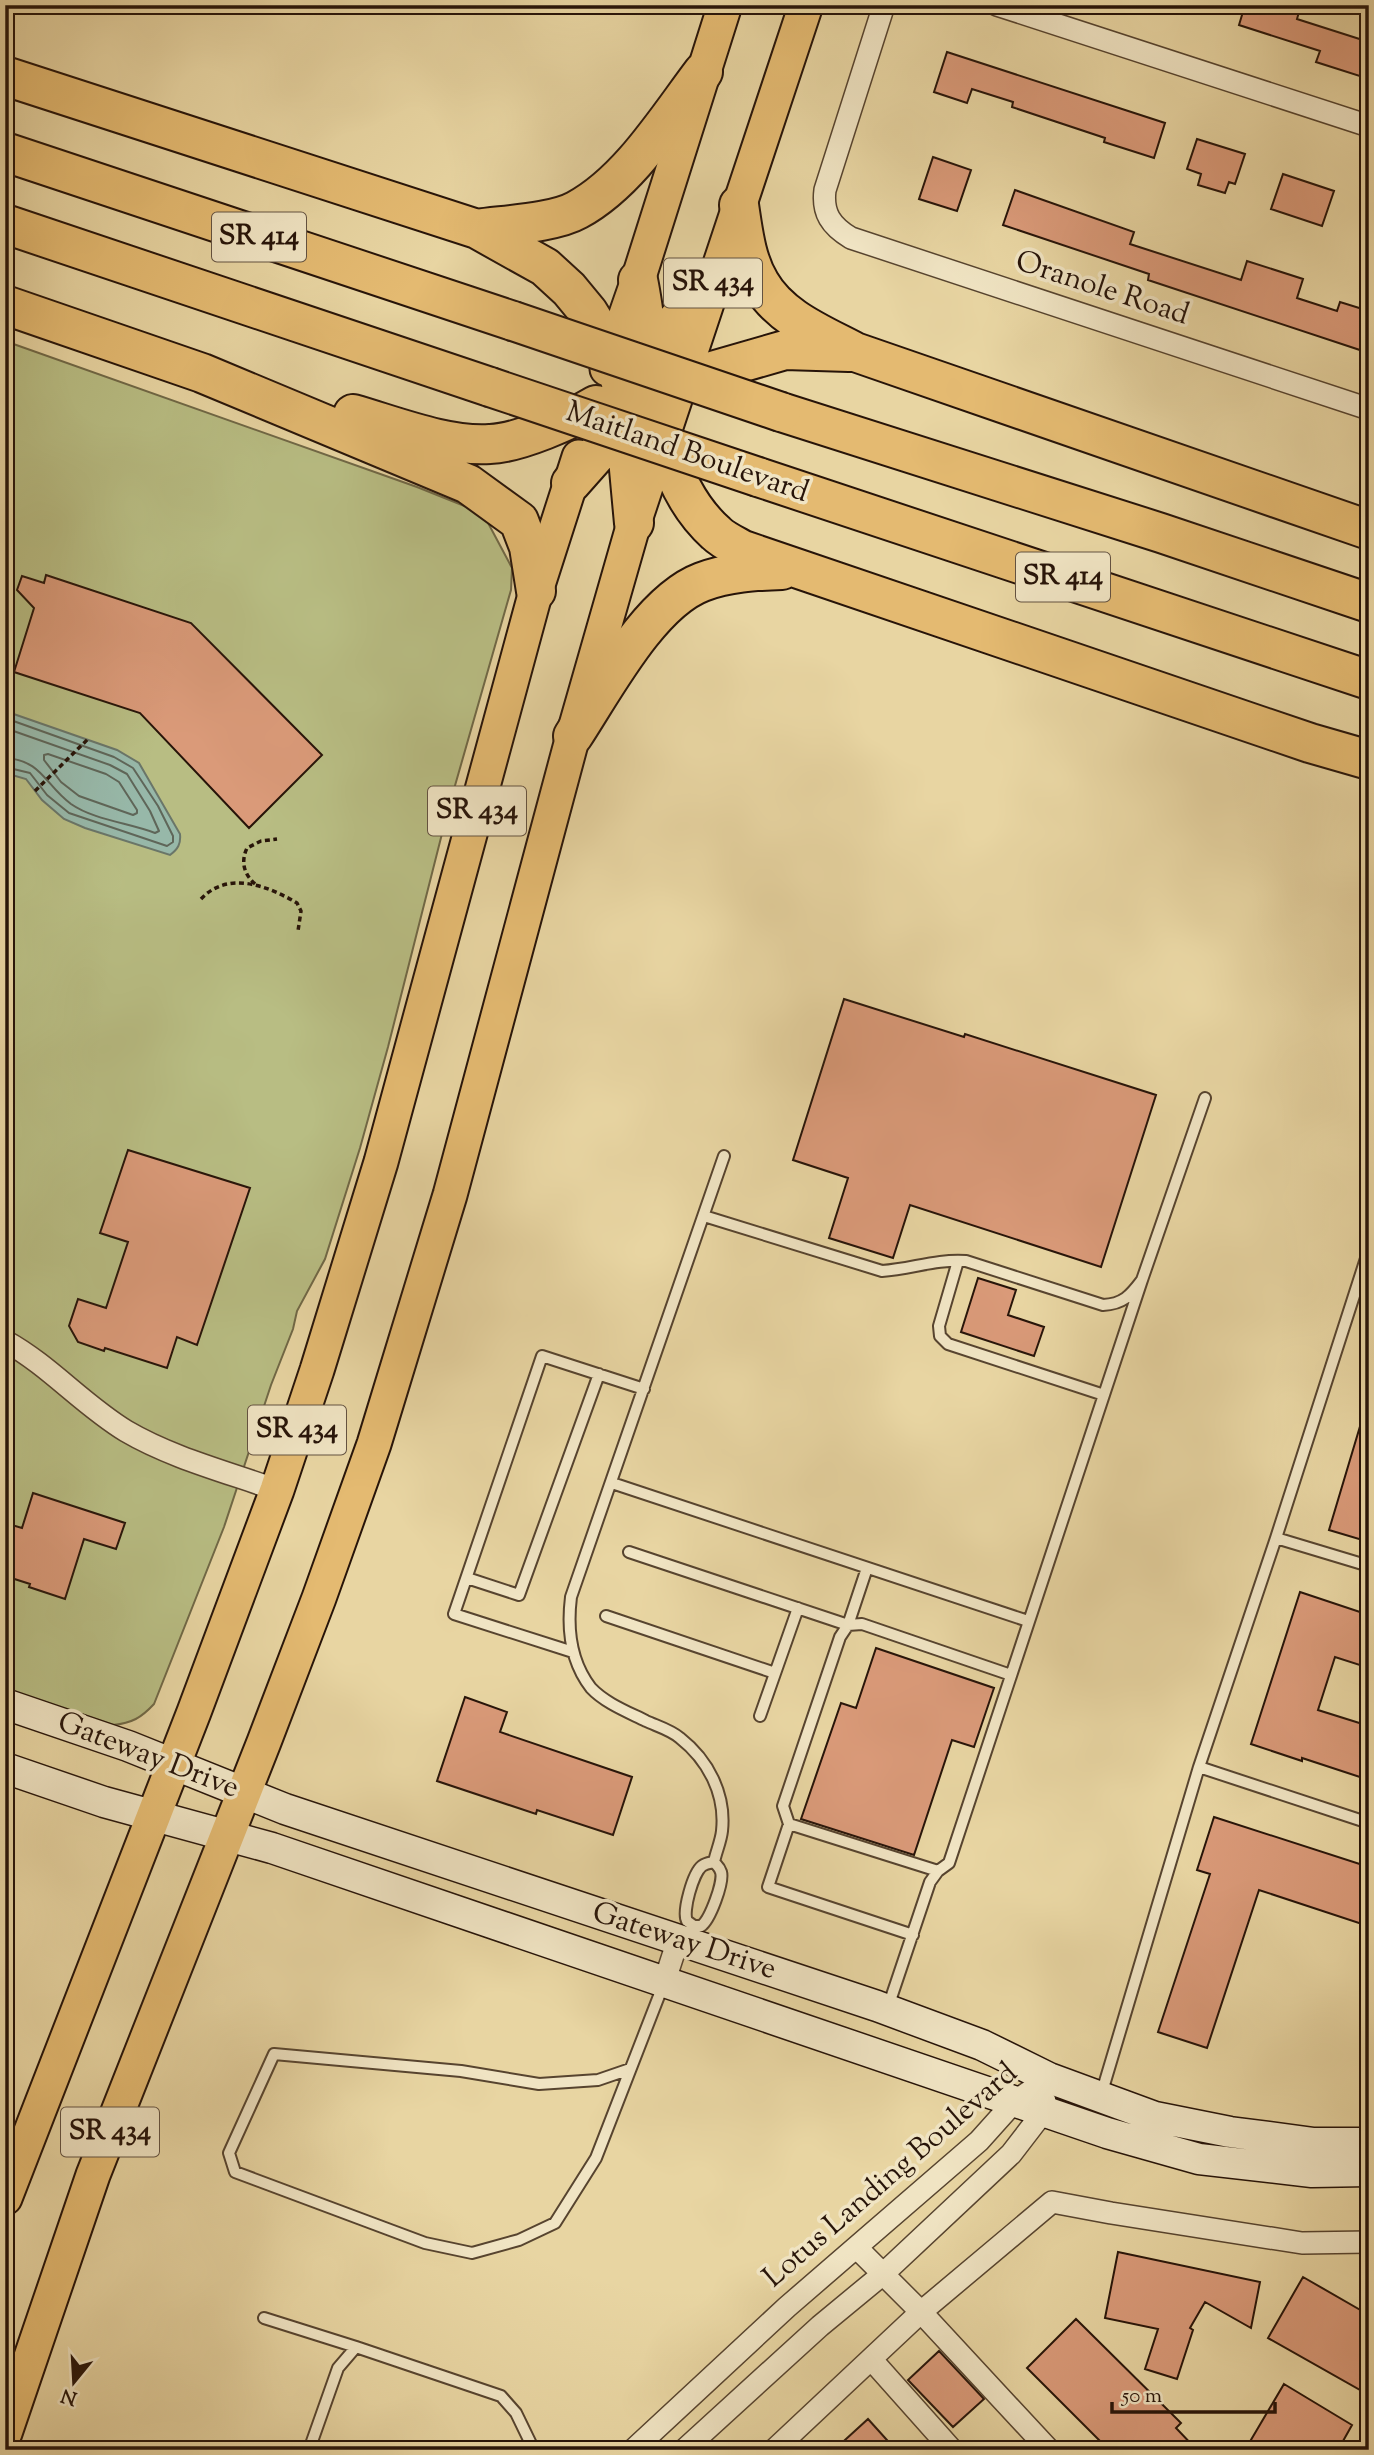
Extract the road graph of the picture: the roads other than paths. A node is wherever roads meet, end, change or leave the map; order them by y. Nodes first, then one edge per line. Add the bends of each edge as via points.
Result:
1 (725, 5) edge
2 (806, 5) edge
3 (884, 5) edge
4 (997, 5) edge
5 (703, 72) junction
6 (5, 76) edge
7 (1369, 126) edge
8 (5, 152) edge
9 (741, 196) junction
10 (5, 224) edge
11 (477, 229) junction
12 (716, 275) joint
13 (638, 280) joint
14 (5, 305) edge
15 (855, 352) junction
16 (202, 373) junction
17 (634, 385) junction
18 (1369, 409) edge
19 (662, 436) junction
20 (571, 483) joint
21 (634, 523) junction
22 (1369, 530) edge
23 (800, 569) junction
24 (536, 591) junction
25 (1369, 603) edge
26 (1369, 680) edge
27 (573, 736) junction
28 (1369, 760) edge
29 (1205, 1098) dead end
30 (724, 1156) dead end
31 (704, 1216) junction
32 (1369, 1249) edge
33 (958, 1261) junction
34 (1142, 1280) junction
35 (5, 1341) edge
36 (598, 1374) junction
37 (644, 1389) junction
38 (1104, 1395) junction
39 (612, 1483) junction
40 (277, 1490) junction
41 (1276, 1538) junction
42 (629, 1552) dead end
43 (1369, 1566) edge
44 (867, 1568) junction
45 (467, 1578) junction
46 (797, 1608) junction
47 (606, 1616) dead end
48 (1028, 1621) junction
49 (848, 1625) junction
50 (573, 1652) junction
51 (775, 1673) junction
52 (1011, 1675) junction
53 (5, 1704) edge
54 (760, 1716) dead end
55 (174, 1764) junction
56 (1199, 1767) junction
57 (5, 1768) edge
58 (244, 1792) junction
59 (154, 1816) junction
60 (1369, 1823) edge
61 (789, 1824) junction
62 (227, 1836) junction
63 (714, 1862) junction
64 (938, 1871) junction
65 (686, 1933) junction
66 (913, 1934) junction
67 (665, 1980) junction
68 (887, 2010) junction
69 (630, 2069) junction
70 (1049, 2078) junction
71 (1101, 2098) junction
72 (1014, 2102) junction
73 (1044, 2111) junction
74 (1369, 2143) edge
75 (1369, 2171) edge
76 (5, 2198) edge
77 (1369, 2242) edge
78 (857, 2248) junction
79 (883, 2274) junction
80 (921, 2312) junction
81 (264, 2318) dead end
82 (356, 2347) junction
83 (872, 2359) junction
84 (5, 2433) edge
85 (533, 2449) edge
86 (309, 2450) edge
87 (633, 2450) edge
88 (684, 2450) edge
89 (774, 2450) edge
90 (953, 2450) edge
91 (1049, 2450) edge

1 - 5 main road, SR 434
2 - 9 main road, SR 434
3 - 18 street, Oranole Road via 828,176 825,214 840,231
4 - 7 street
5 - 11 highway via 642,152 612,184 576,211
5 - 13 main road, SR 434
6 - 11 highway
8 - 25 highway, SR 414, bridge
9 - 12 main road, SR 434
9 - 15 highway via 747,250 760,283 793,319
10 - 26 highway, Maitland Boulevard / SR 414, bridge
11 - 17 highway via 545,267 569,289
12 - 17 highway
13 - 17 highway via 644,309
14 - 16 highway
15 - 17 highway via 785,350
15 - 22 highway
16 - 17 highway via 454,442 491,444 529,435
16 - 24 highway via 468,484 519,521
17 - 19 highway
17 - 20 highway
17 - 21 highway
19 - 21 main road, SR 434
19 - 23 highway via 682,488 716,533 743,550
20 - 24 main road, SR 434
21 - 27 main road, SR 434
23 - 27 highway via 743,572 702,582 682,593 652,620
23 - 28 highway
24 - 40 main road, SR 434 via 381,1162
27 - 58 main road, SR 434 via 419,1298 365,1470
29 - 34 lane
30 - 31 lane
31 - 33 lane via 882,1271
31 - 37 lane
32 - 41 lane
33 - 34 lane via 1102,1305 1119,1304
33 - 38 lane via 939,1326 948,1344
34 - 38 lane
35 - 40 street via 125,1431
36 - 37 lane
36 - 45 lane via 519,1595
36 - 45 lane via 542,1356
37 - 39 lane
38 - 48 lane
39 - 44 lane
39 - 50 lane via 571,1597 568,1622
40 - 55 main road, SR 434
41 - 43 lane
41 - 56 lane
42 - 46 lane
44 - 48 lane
44 - 49 lane
45 - 50 lane via 454,1614
46 - 49 lane
46 - 51 lane
47 - 51 lane
48 - 52 lane
49 - 52 lane via 862,1623
49 - 61 lane via 783,1806
50 - 63 lane via 592,1689 617,1707 678,1736 703,1760 716,1784 721,1811 722,1832
51 - 54 lane
52 - 64 lane via 949,1863
53 - 55 street, Gateway Drive
55 - 58 street, Gateway Drive
55 - 59 main road, SR 434
56 - 60 lane
56 - 71 lane
57 - 59 street, Gateway Drive
58 - 62 main road, SR 434
58 - 65 street, Gateway Drive via 298,1813
59 - 62 street, Gateway Drive
59 - 76 main road, SR 434
61 - 64 lane
61 - 66 lane via 768,1887
62 - 67 street, Gateway Drive
62 - 84 main road, SR 434 via 93,2175
63 - 65 lane via 701,1866 696,1874 684,1917
63 - 65 lane via 721,1877 709,1918
64 - 66 lane
65 - 67 street
65 - 68 street, Gateway Drive
66 - 68 lane
67 - 69 lane
67 - 72 street, Gateway Drive
68 - 70 street, Gateway Drive via 982,2045
69 - 69 lane via 596,2158 555,2223 519,2240 472,2253 425,2243 235,2172 229,2153 274,2054 461,2071 539,2084 598,2080
70 - 71 street, Gateway Drive
70 - 72 street, Lotus Landing Boulevard
70 - 73 street, Lotus Landing Boulevard
71 - 74 street, Gateway Drive via 1155,2117 1230,2132 1314,2143
72 - 73 street, Gateway Drive
72 - 78 street, Lotus Landing Boulevard via 979,2141
73 - 75 street, Gateway Drive via 1199,2159 1312,2172
73 - 79 street, Lotus Landing Boulevard via 1011,2154
77 - 80 street via 1302,2243 1052,2202
78 - 79 street
78 - 87 street, Lotus Landing Boulevard
79 - 80 street
79 - 88 street, Lotus Landing Boulevard
80 - 83 street
80 - 91 street
81 - 82 lane
82 - 85 lane via 501,2396 516,2413
82 - 86 lane via 338,2368
83 - 89 street
83 - 90 street

